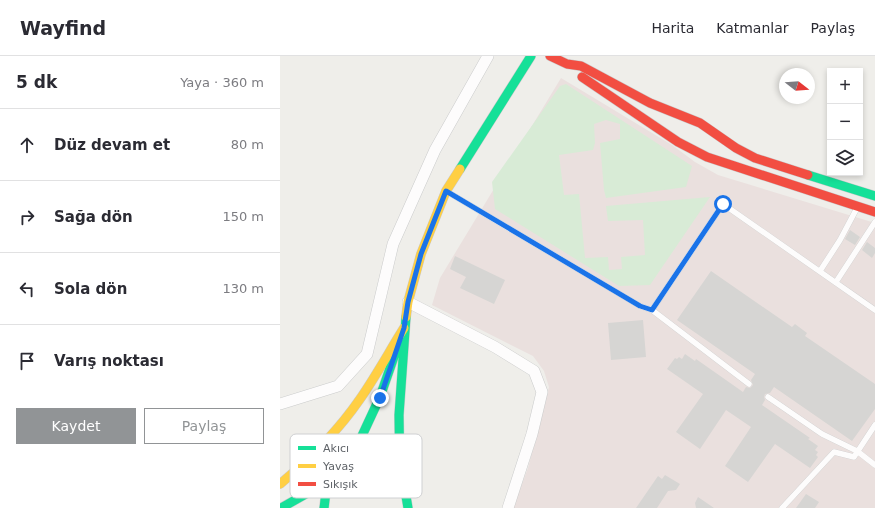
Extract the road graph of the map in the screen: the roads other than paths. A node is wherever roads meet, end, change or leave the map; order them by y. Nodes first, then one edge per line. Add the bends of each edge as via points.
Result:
1 (488, 56) edge
2 (531, 56) edge
3 (550, 56) edge
4 (567, 64) junction
5 (851, 189) junction
6 (446, 191) junction
7 (875, 196) edge
8 (848, 203) junction
9 (858, 206) junction
10 (875, 212) edge
11 (875, 222) edge
12 (820, 271) junction
13 (836, 282) junction
14 (408, 302) junction
15 (652, 310) junction
16 (875, 310) edge
17 (404, 328) junction
18 (749, 384) dead end
19 (768, 397) dead end
20 (280, 404) edge
21 (875, 425) edge
22 (333, 434) edge
23 (363, 434) edge
24 (399, 434) edge
25 (857, 451) junction
26 (875, 465) edge
27 (290, 475) edge
28 (280, 484) edge
29 (298, 498) edge
30 (325, 498) edge
31 (407, 498) edge
32 (284, 506) edge
33 (300, 508) edge
34 (324, 508) edge
35 (408, 508) edge
36 (508, 508) edge
37 (782, 508) edge

1 - 20 street via 435,150 393,244 367,354 338,386
2 - 6 street
3 - 4 street
4 - 5 street via 581,66 650,103 700,123 755,158
4 - 8 street via 576,73 678,142 707,157
5 - 7 street
5 - 8 street
6 - 14 street via 421,254
6 - 15 lane via 640,306
8 - 9 street
9 - 10 street
9 - 12 lane
11 - 13 lane
12 - 13 lane
12 - 15 lane via 723,204
13 - 16 lane
14 - 17 street
14 - 36 street via 495,347 534,371 542,392 532,434
15 - 18 lane
17 - 22 street via 354,409
17 - 23 street via 380,398
17 - 24 street
19 - 25 lane via 822,434
21 - 25 lane
25 - 26 lane
25 - 37 lane via 854,457 834,452
27 - 28 street
29 - 32 street
30 - 34 street
31 - 35 street
32 - 33 street

